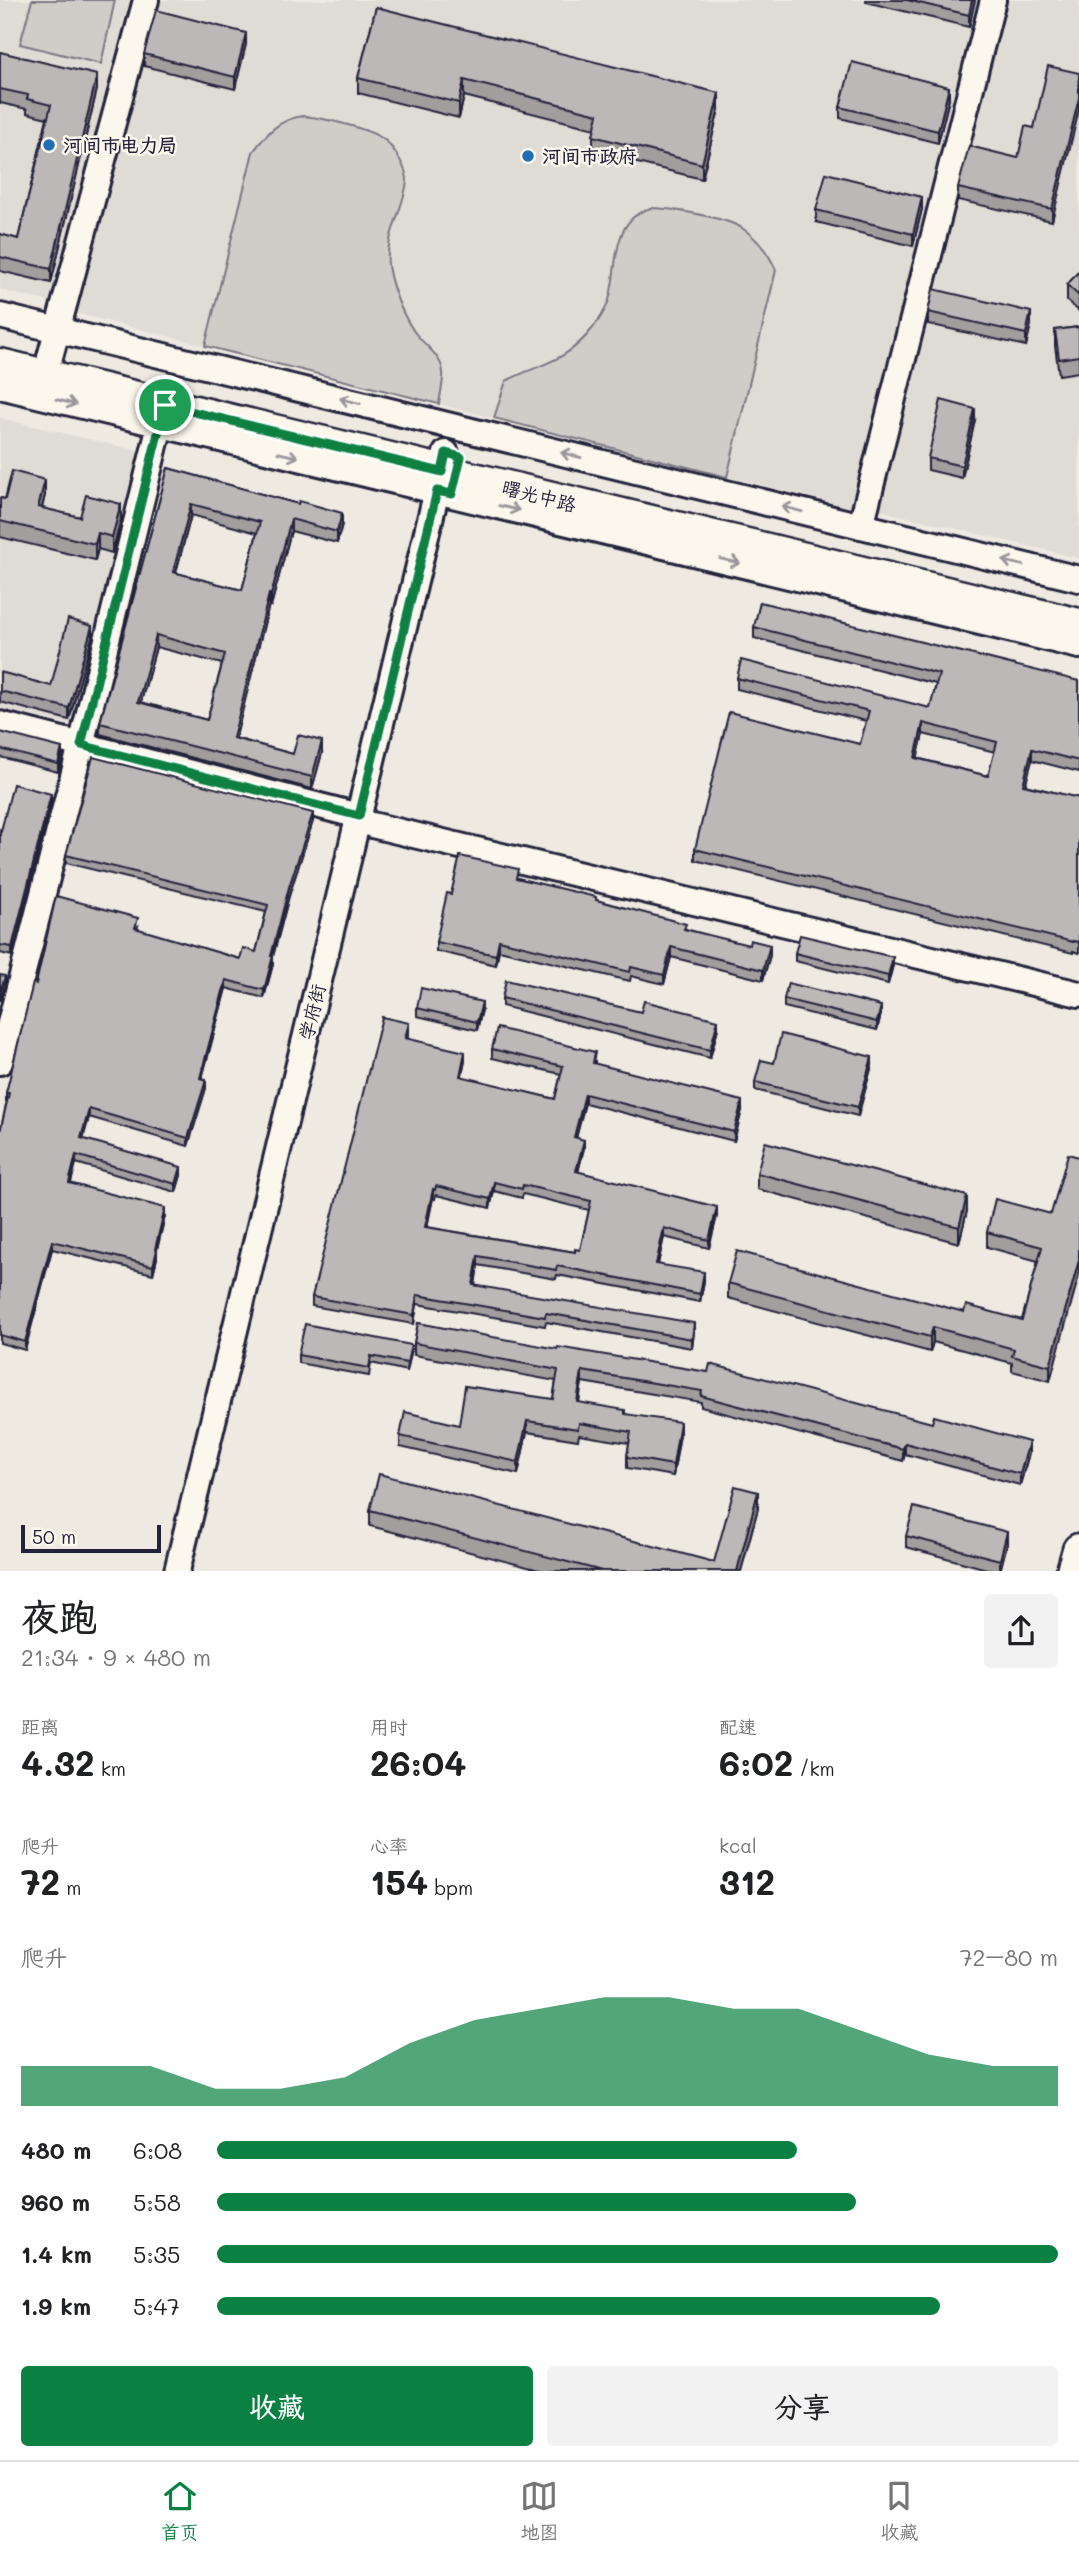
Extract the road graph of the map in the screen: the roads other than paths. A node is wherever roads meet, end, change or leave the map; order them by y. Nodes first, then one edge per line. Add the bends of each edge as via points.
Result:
1 (146, 0) edge
2 (993, 0) edge
3 (0, 316) edge
4 (54, 344) junction
5 (0, 345) edge
6 (0, 365) edge
7 (0, 386) edge
8 (162, 415) junction
9 (449, 474) junction
10 (860, 526) junction
11 (1079, 579) edge
12 (1079, 605) edge
13 (1079, 625) edge
14 (1079, 646) edge
15 (0, 724) edge
16 (81, 745) junction
17 (365, 821) junction
18 (1079, 994) edge
19 (0, 1062) edge
20 (1079, 1550) edge
21 (177, 1571) edge
22 (193, 1571) edge
23 (1073, 1571) edge

1 - 4 street
2 - 10 street
3 - 4 street
4 - 5 main road, 曙光中路
4 - 9 main road, 曙光中路
10 -> 4 street
6 - 8 main road, 曙光中路
7 -> 8 street
8 -> 9 main road, 曙光中路
8 - 16 street
9 - 12 main road, 曙光中路
9 - 13 main road, 曙光中路
9 -> 14 street
9 - 17 street, 学府街
11 -> 10 street
15 - 16 street
16 - 17 street
16 - 19 street
17 - 18 street
17 - 21 street, 学府街
17 - 22 street, 学府街
20 - 23 main road

